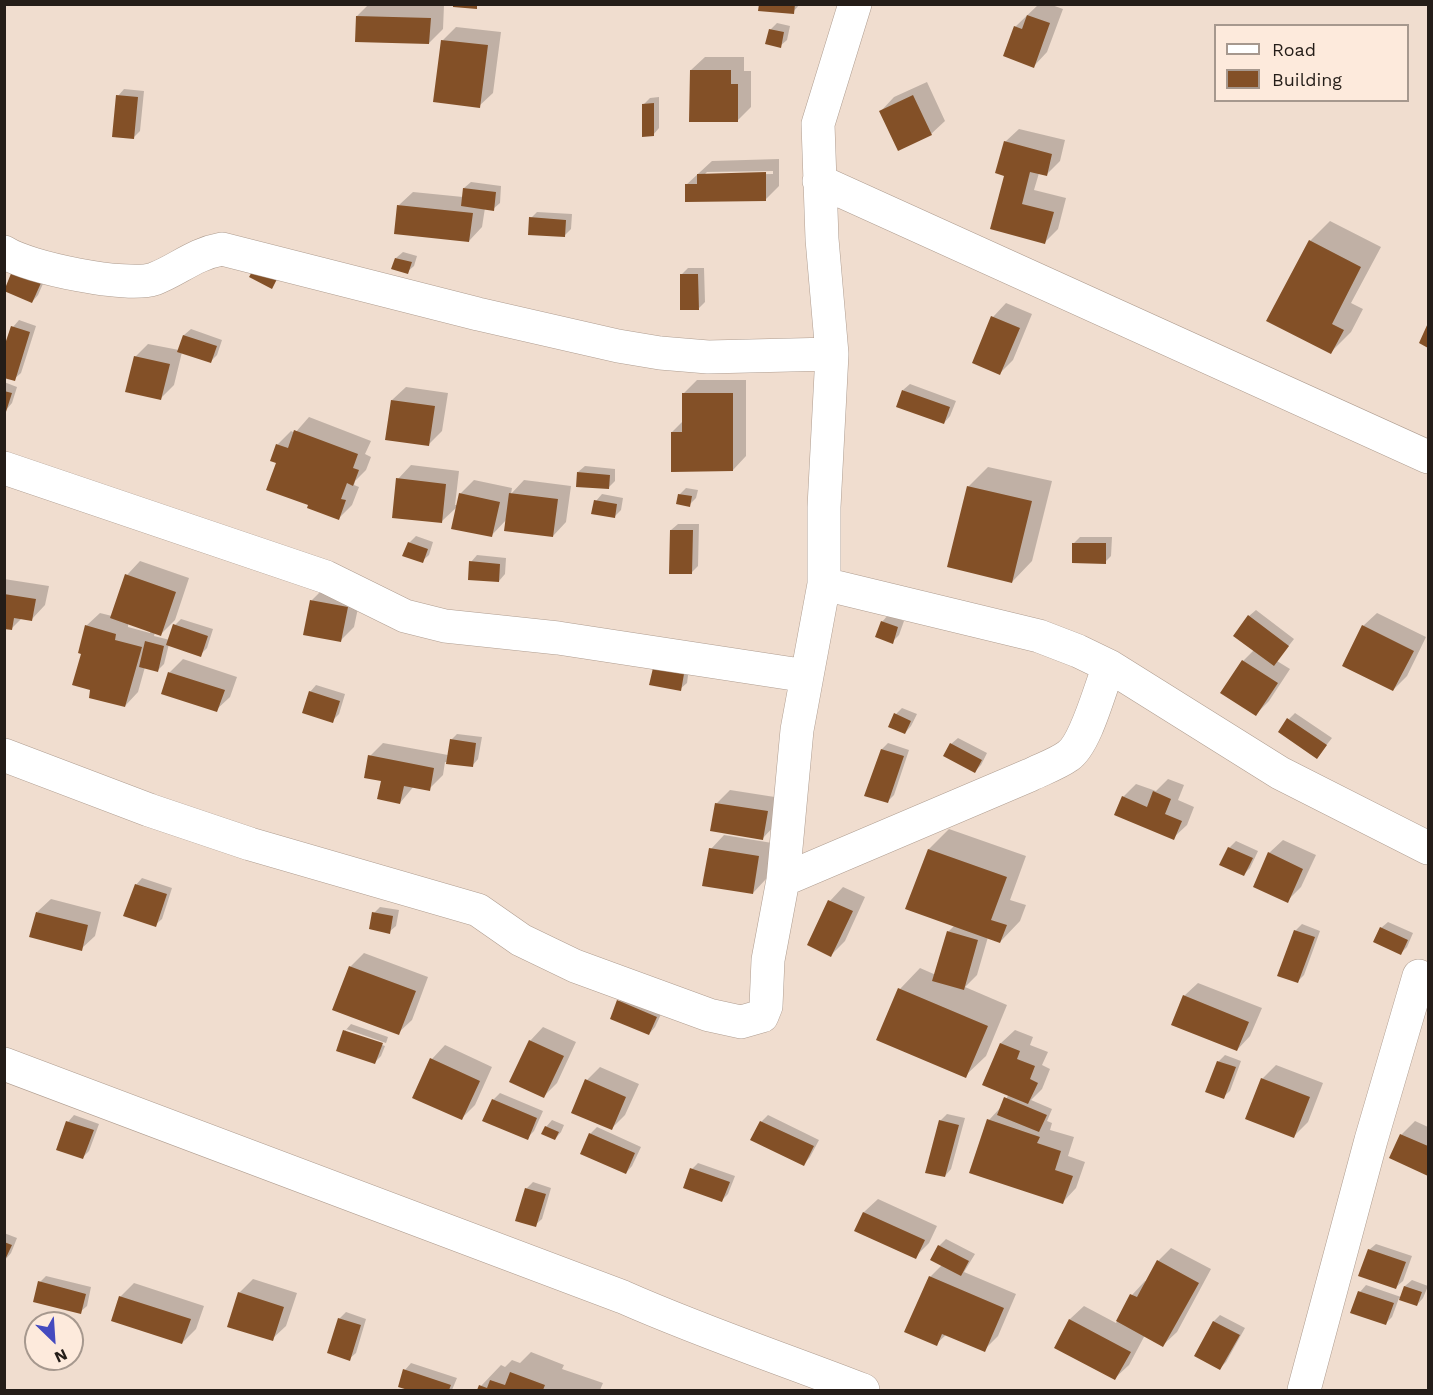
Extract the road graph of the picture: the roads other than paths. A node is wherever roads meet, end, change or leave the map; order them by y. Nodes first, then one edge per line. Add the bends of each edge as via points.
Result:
1 (855, 4) edge
2 (819, 181) junction
3 (4, 252) edge
4 (832, 354) junction
5 (1428, 457) edge
6 (4, 468) edge
7 (824, 584) junction
8 (1109, 666) junction
9 (807, 676) junction
10 (4, 755) edge
11 (1428, 848) edge
12 (783, 880) junction
13 (1419, 976) dead end
14 (4, 1064) edge
15 (863, 1390) edge
16 (1304, 1390) edge

1 - 2 street via 818,124
2 - 4 street
2 - 5 street
3 - 4 street via 54,270 134,282 154,279 222,249 618,346 708,357
4 - 7 street
6 - 9 street via 326,578 405,615 445,626 558,638
7 - 8 street via 1039,636
7 - 9 street
8 - 11 street via 1280,773
8 - 12 street via 1081,742 1070,755
9 - 12 street via 797,730
10 - 12 street via 250,844 478,910 521,939 574,966 741,1022 762,1016 766,1006 768,960
13 - 16 street
14 - 15 street

